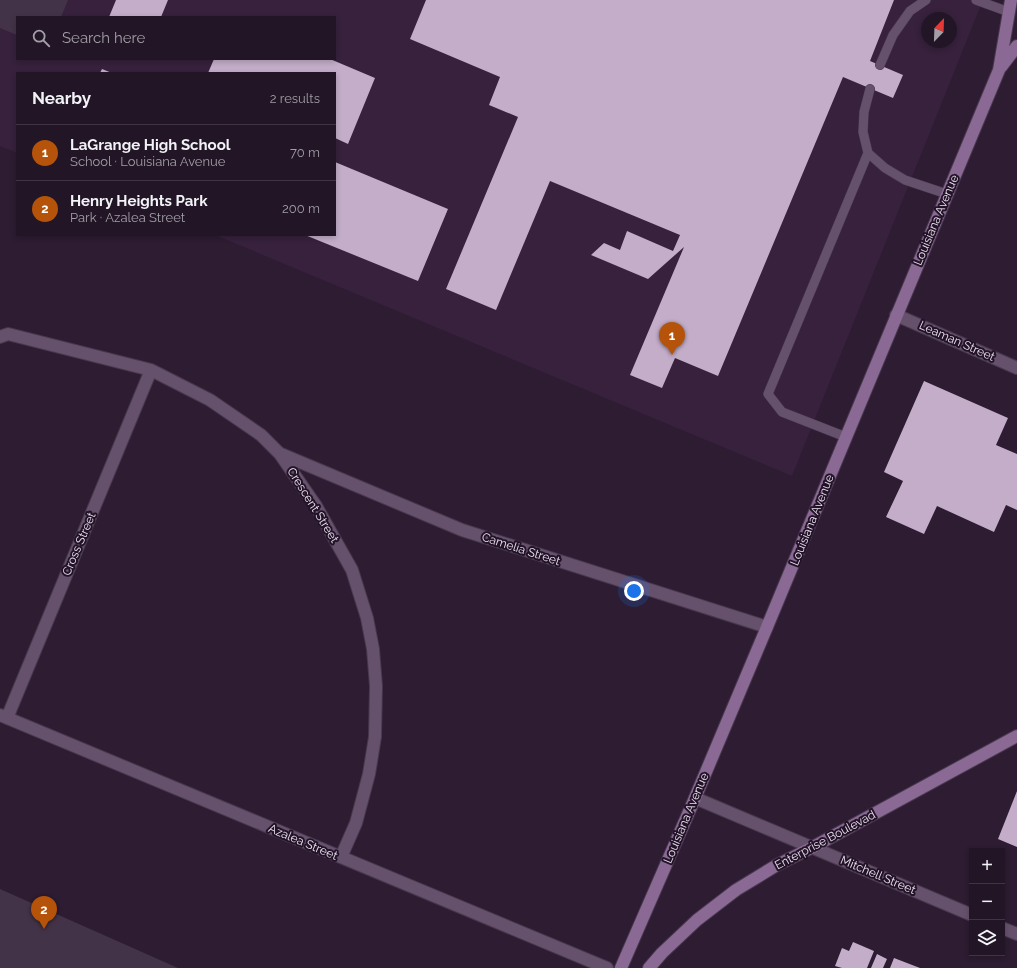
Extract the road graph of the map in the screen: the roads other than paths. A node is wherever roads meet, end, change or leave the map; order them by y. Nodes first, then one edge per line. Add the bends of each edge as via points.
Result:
1 (926, 0) edge
2 (976, 0) edge
3 (1011, 0) edge
4 (1009, 12) junction
5 (1017, 46) edge
6 (880, 65) dead end
7 (999, 70) junction
8 (870, 89) dead end
9 (868, 153) junction
10 (947, 194) junction
11 (896, 315) junction
12 (3, 334) edge
13 (1017, 368) edge
14 (151, 370) junction
15 (846, 437) junction
16 (280, 454) junction
17 (767, 627) junction
18 (3, 717) edge
19 (1017, 736) edge
20 (695, 798) junction
21 (812, 847) junction
22 (341, 858) junction
23 (969, 914) edge
24 (1005, 929) edge
25 (1017, 934) edge
26 (607, 968) edge
27 (621, 968) edge
28 (649, 968) edge

1 - 6 lane via 910,11 893,35
2 - 4 lane
3 - 4 street, Louisiana Avenue
4 - 7 street, Louisiana Avenue
5 - 7 street, Louisiana Avenue
7 - 10 street, Louisiana Avenue
8 - 9 lane via 864,112 863,132
9 - 10 lane via 885,168 905,180
9 - 15 lane via 768,394 782,412
10 - 11 street, Louisiana Avenue
11 - 13 street, Leaman Street
11 - 15 street, Louisiana Avenue
12 - 14 street, Crescent Street
14 - 16 street, Crescent Street via 210,400 261,435
14 - 18 street, Cross Street
15 - 17 street, Louisiana Avenue
16 - 17 street, Camelia Street via 462,530
16 - 22 street, Crescent Street via 316,506 352,570 367,618 373,649 376,686 375,737 369,774 356,823
17 - 20 street, Louisiana Avenue
18 - 22 street, Azalea Street
19 - 21 street, Enterprise Boulevad
20 - 21 street, Mitchell Street
20 - 27 street, Louisiana Avenue
21 - 23 street, Mitchell Street
21 - 28 street, Enterprise Boulevad via 736,890 697,920
22 - 26 street, Azalea Street
24 - 25 street

